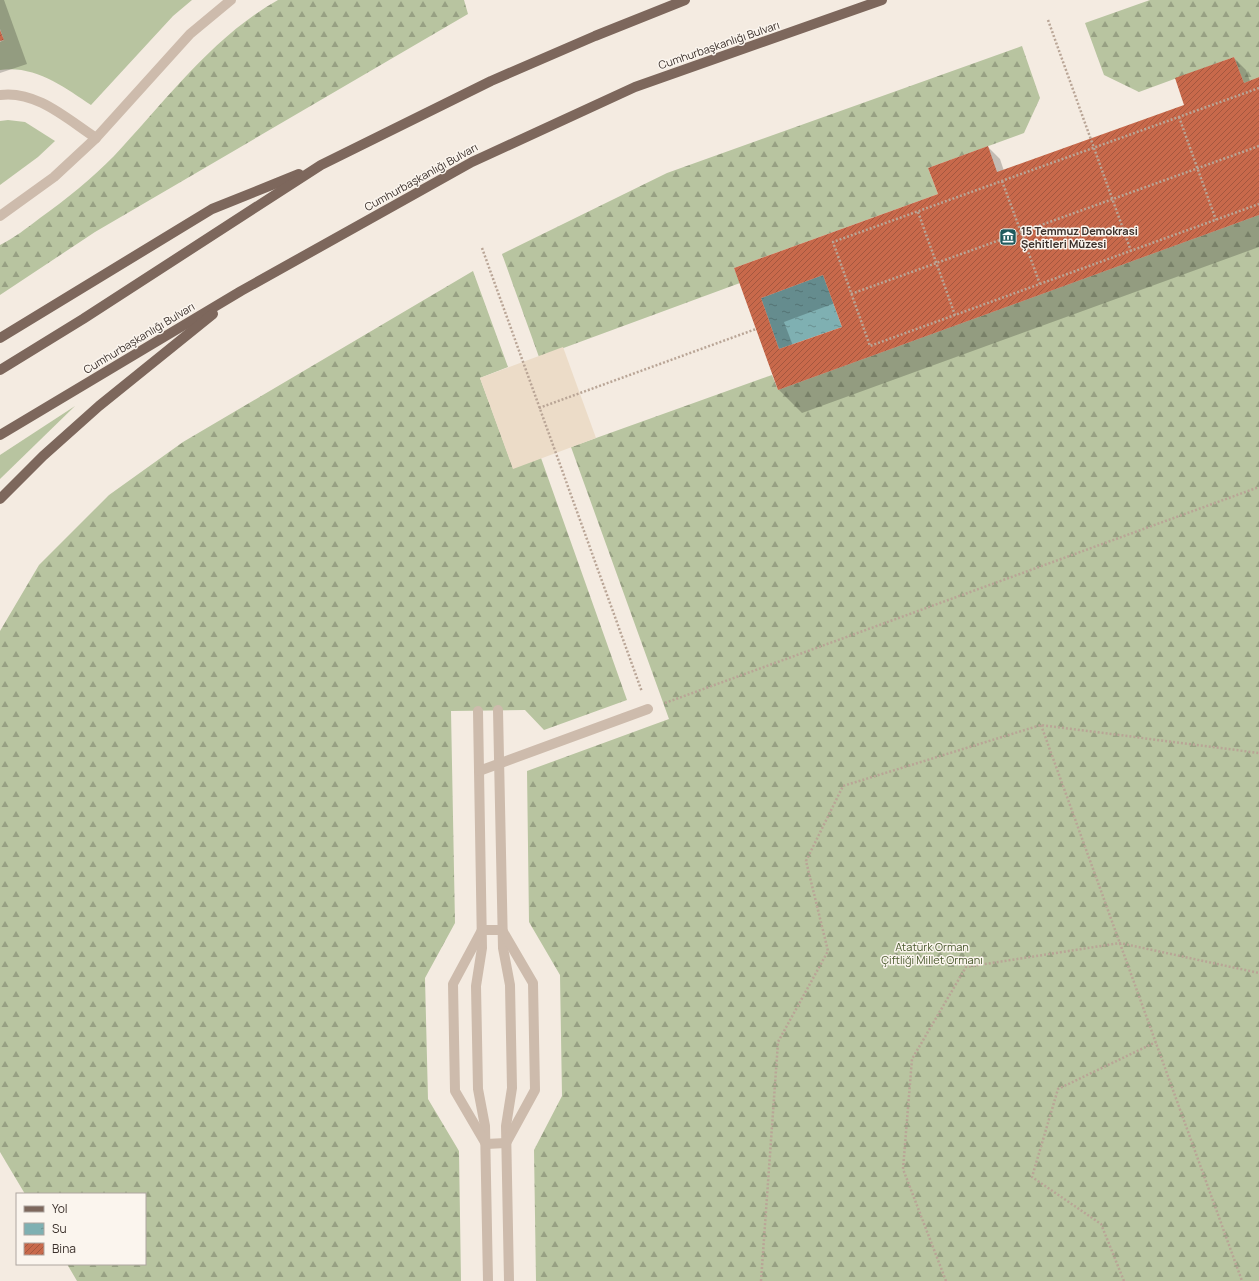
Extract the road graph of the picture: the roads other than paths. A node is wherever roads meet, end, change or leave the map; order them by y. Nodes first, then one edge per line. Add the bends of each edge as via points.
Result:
1 (231, 0) edge
2 (685, 0) edge
3 (882, 0) edge
4 (0, 96) edge
5 (96, 138) junction
6 (321, 165) junction
7 (0, 216) edge
8 (241, 291) junction
9 (0, 338) edge
10 (0, 370) edge
11 (0, 435) edge
12 (0, 500) edge
13 (648, 709) road end
14 (498, 710) dead end
15 (478, 711) dead end
16 (499, 764) junction
17 (479, 771) junction
18 (482, 930) junction
19 (502, 930) junction
20 (506, 1143) junction
21 (486, 1144) junction
22 (488, 1281) edge
23 (509, 1281) edge

1 - 5 lane via 190,34
2 - 6 main road via 491,81
3 - 8 main road, Cumhurbaşkanlığı Bulvarı via 635,87 472,162
4 - 5 lane via 20,95 34,99
5 - 7 lane via 54,177
6 - 9 main road via 212,210
6 - 10 main road
8 - 11 main road, Cumhurbaşkanlığı Bulvarı
8 - 12 main road via 99,406 43,456
13 - 16 lane
14 - 16 lane
15 - 17 lane
16 - 17 lane
16 - 19 lane
17 - 18 lane
18 - 19 lane
18 - 21 lane via 476,986 478,1089
18 - 21 lane via 453,984 455,1091
19 - 20 lane via 502,948 510,985 512,1088
19 - 20 lane via 533,983 535,1090
20 - 21 lane
20 - 23 lane
21 - 22 lane

